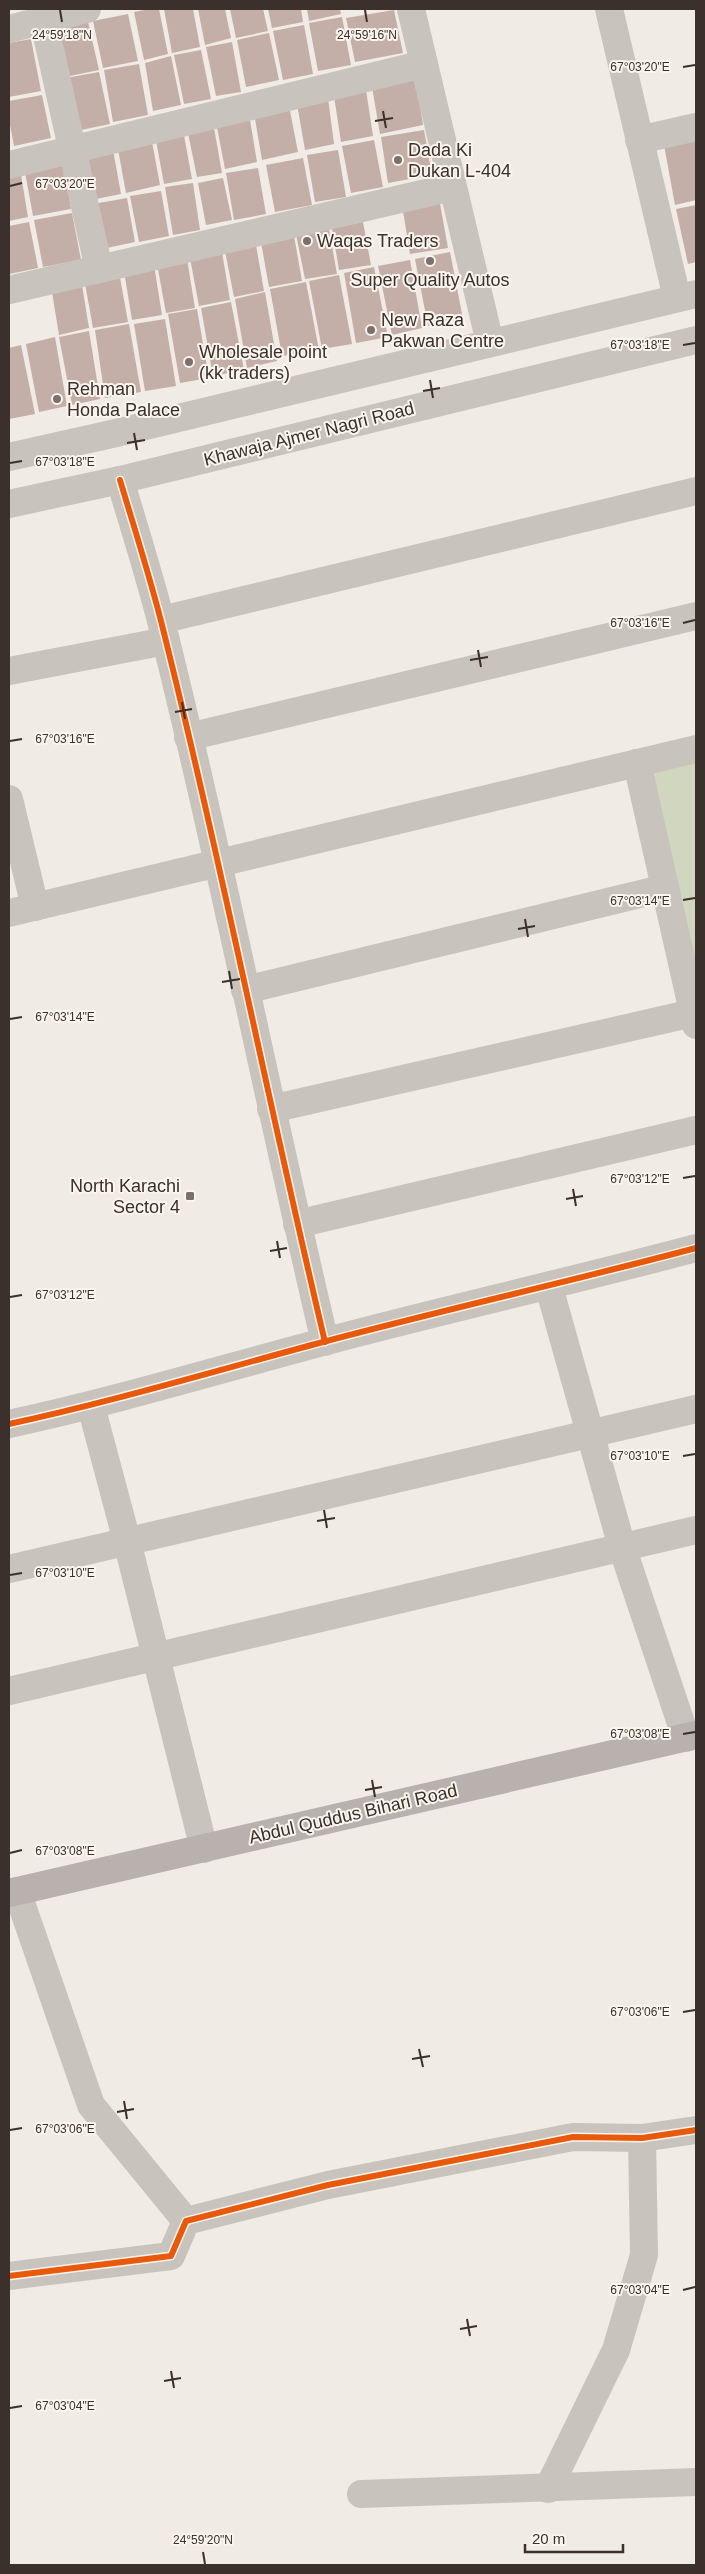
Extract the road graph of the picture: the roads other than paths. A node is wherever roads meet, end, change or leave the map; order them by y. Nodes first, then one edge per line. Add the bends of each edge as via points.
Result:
1 (87, 9) edge
2 (411, 9) edge
3 (609, 9) edge
4 (42, 14) edge
5 (9, 29) edge
6 (424, 64) junction
7 (696, 127) edge
8 (640, 140) junction
9 (71, 150) junction
10 (9, 164) edge
11 (452, 187) junction
12 (99, 269) junction
13 (9, 290) edge
14 (686, 296) edge
15 (696, 340) edge
16 (490, 343) junction
17 (9, 456) edge
18 (120, 480) junction
19 (696, 491) edge
20 (9, 504) edge
21 (696, 616) edge
22 (163, 630) junction
23 (9, 671) edge
24 (188, 737) junction
25 (696, 749) edge
26 (637, 763) junction
27 (9, 799) edge
28 (218, 863) junction
29 (665, 888) junction
30 (35, 907) junction
31 (9, 913) edge
32 (245, 990) junction
33 (695, 1019) edge
34 (271, 1108) junction
35 (696, 1130) edge
36 (297, 1224) junction
37 (696, 1248) edge
38 (549, 1287) junction
39 (324, 1342) junction
40 (91, 1406) junction
41 (696, 1408) edge
42 (9, 1424) edge
43 (589, 1434) junction
44 (696, 1530) edge
45 (127, 1542) junction
46 (622, 1547) junction
47 (9, 1569) edge
48 (156, 1656) junction
49 (9, 1691) edge
50 (691, 1736) edge
51 (204, 1848) junction
52 (13, 1892) edge
53 (696, 2130) edge
54 (642, 2138) junction
55 (186, 2221) junction
56 (9, 2276) edge
57 (696, 2482) edge
58 (548, 2489) junction
59 (361, 2494) dead end

1 - 4 street
2 - 6 street
3 - 8 street
4 - 5 street
4 - 9 street
6 - 9 street
6 - 11 street
7 - 8 street
8 - 14 street
9 - 10 street
9 - 12 street
11 - 12 street
11 - 16 street
12 - 13 street
14 - 16 street
15 - 18 street, Khawaja Ajmer Nagri Road
16 - 17 street
18 - 20 street, Khawaja Ajmer Nagri Road
18 - 22 street
19 - 22 street
21 - 24 street
22 - 23 street
22 - 24 street
24 - 28 street
25 - 26 street
26 - 28 street
26 - 29 street
27 - 30 street
28 - 30 street
28 - 32 street
29 - 32 street
29 - 33 street
30 - 31 street
32 - 34 street
33 - 34 street
34 - 36 street
35 - 36 street
36 - 39 street
37 - 38 street
38 - 39 street
38 - 43 street
39 - 40 street
40 - 42 street
40 - 45 street
41 - 43 street
43 - 45 street
43 - 46 street
44 - 46 street
45 - 47 street
45 - 48 street
46 - 48 street
46 - 50 street
48 - 49 street
48 - 51 street
50 - 51 main road, Abdul Quddus Bihari Road
51 - 52 main road, Abdul Quddus Bihari Road
52 - 55 street via 91,2105
53 - 54 street
54 - 55 street via 573,2137 328,2185
54 - 58 street via 644,2254 616,2350
55 - 56 street via 171,2256
57 - 58 street
58 - 59 street

